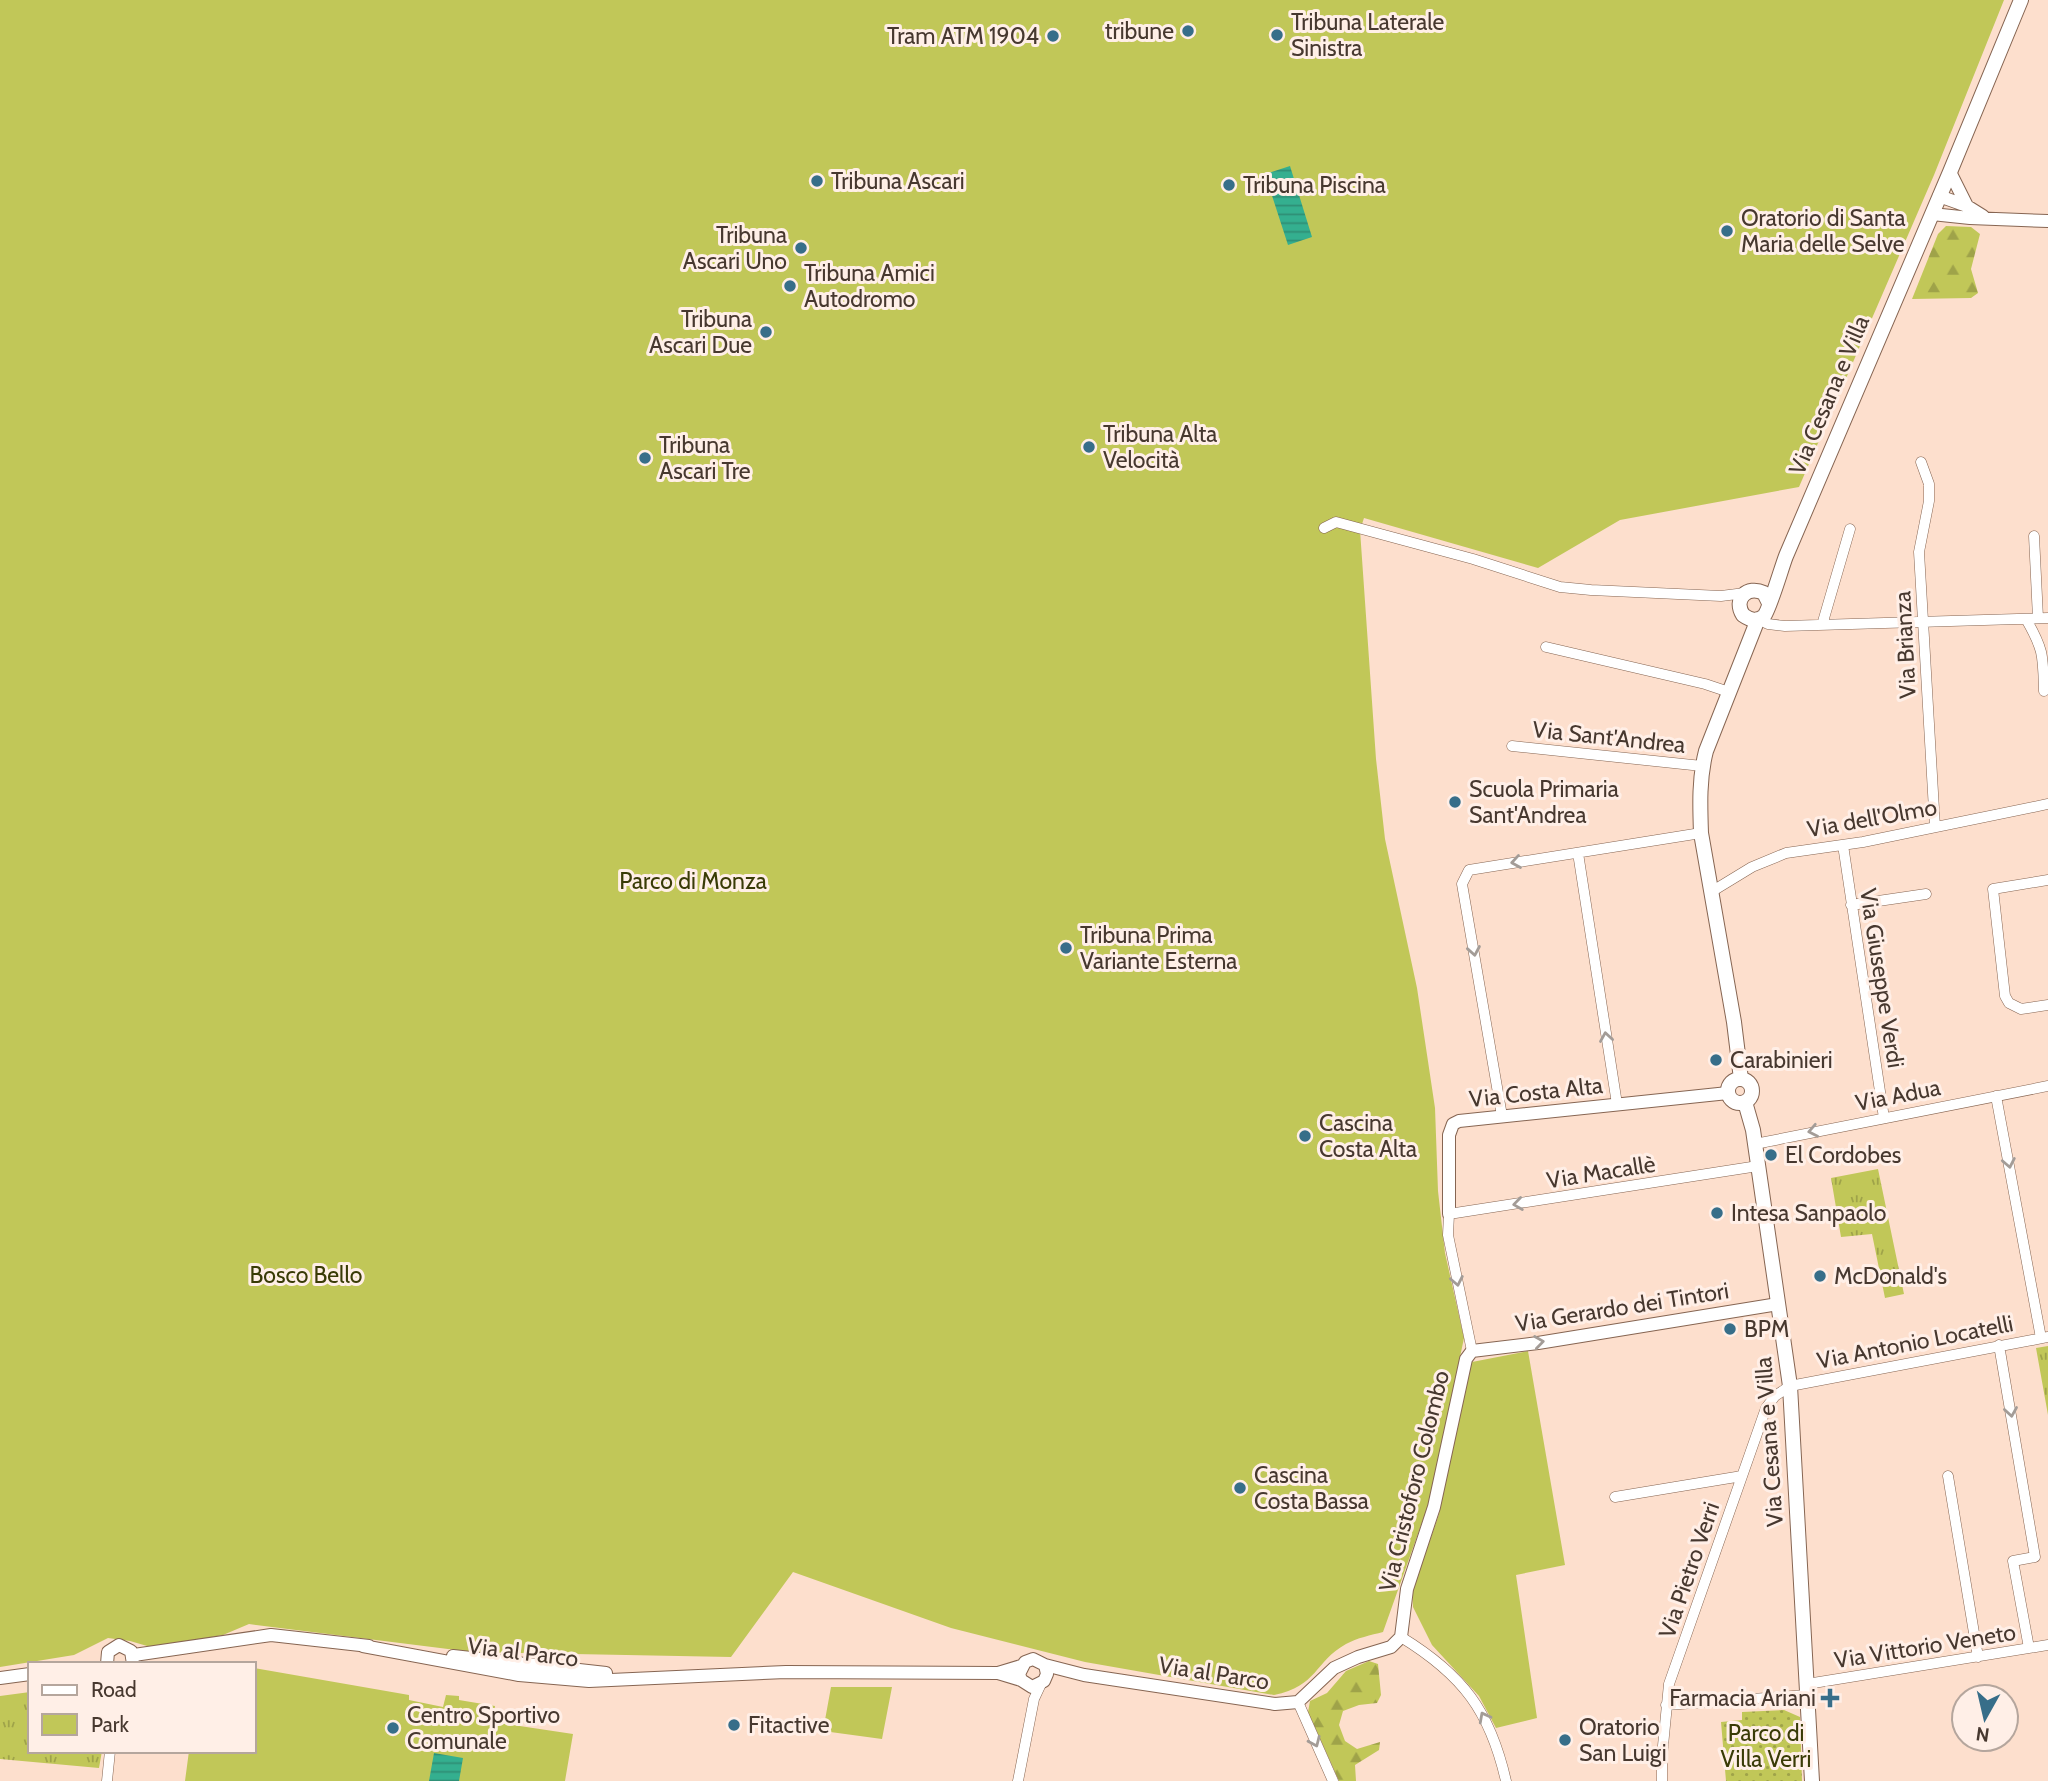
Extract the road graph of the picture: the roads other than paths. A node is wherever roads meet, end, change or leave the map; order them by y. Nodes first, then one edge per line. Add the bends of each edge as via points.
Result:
1 (2021, 0) edge
2 (1950, 172) junction
3 (1939, 196) junction
4 (1967, 206) junction
5 (1932, 214) junction
6 (1986, 219) junction
7 (2048, 221) edge
8 (1921, 463) dead end
9 (1324, 528) dead end
10 (1850, 529) dead end
11 (2034, 536) dead end
12 (1754, 606) junction
13 (2043, 618) edge
14 (2026, 619) junction
15 (1922, 621) junction
16 (1822, 625) junction
17 (1546, 647) dead end
18 (2044, 691) dead end
19 (1729, 692) junction
20 (1512, 746) dead end
21 (1702, 766) junction
22 (2048, 804) edge
23 (1935, 827) junction
24 (1701, 833) junction
25 (1843, 845) junction
26 (1578, 852) junction
27 (2048, 880) edge
28 (1711, 891) junction
29 (1926, 894) dead end
30 (1851, 905) junction
31 (2048, 1005) edge
32 (1741, 1079) junction
33 (2048, 1086) edge
34 (1728, 1093) junction
35 (1996, 1096) junction
36 (1745, 1102) junction
37 (1617, 1104) junction
38 (1502, 1116) junction
39 (1884, 1118) junction
40 (1755, 1144) junction
41 (1758, 1166) junction
42 (1449, 1214) junction
43 (1778, 1304) junction
44 (2045, 1337) edge
45 (1999, 1345) junction
46 (1472, 1351) junction
47 (1790, 1386) junction
48 (1742, 1476) junction
49 (1948, 1476) dead end
50 (1615, 1497) dead end
51 (1401, 1637) junction
52 (2048, 1645) edge
53 (2029, 1648) junction
54 (1978, 1657) junction
55 (133, 1659) edge
56 (107, 1662) edge
57 (1045, 1665) junction
58 (1021, 1667) junction
59 (998, 1673) junction
60 (28, 1674) edge
61 (1084, 1675) junction
62 (0, 1678) edge
63 (1023, 1682) junction
64 (1043, 1683) junction
65 (1807, 1689) junction
66 (1034, 1699) junction
67 (1298, 1702) junction
68 (1666, 1705) junction
69 (110, 1753) edge
70 (107, 1781) edge
71 (1018, 1781) edge
72 (1333, 1781) edge
73 (1506, 1781) edge
74 (1662, 1781) edge
75 (1812, 1781) edge

1 - 2 main road, Via Cesana e Villa
2 - 3 main road, Via Cesana e Villa
2 - 4 street
3 - 4 street
3 - 5 main road, Via Cesana e Villa
4 - 6 street
5 - 6 street
5 - 12 main road, Via Cesana e Villa via 1786,556
6 - 7 street
8 - 15 street, Via Brianza via 1929,485 1919,552
9 - 12 street via 1336,522 1379,532 1560,587 1721,596
10 - 16 street
11 - 13 street
12 - 16 street via 1768,624
12 - 19 main road, Via Cesana e Villa via 1746,649
13 - 14 street
14 - 15 street
14 - 18 street via 2040,644
15 - 16 street
15 - 23 street, Via Brianza
17 - 19 street
19 - 21 main road, Via Cesana e Villa
20 - 21 street, Via Sant'Andrea
21 - 24 main road, Via Cesana e Villa
22 - 23 street, Via dell'Olmo
23 - 25 street, Via dell'Olmo
24 - 26 street
24 - 28 main road, Via Cesana e Villa
25 - 28 street, Via dell'Olmo via 1786,853
25 - 30 street, Via Giuseppe Verdi
37 -> 26 street
26 -> 38 street via 1469,870 1462,884
27 - 31 street via 1993,889 2005,996 2021,1009
28 - 32 main road, Via Cesana e Villa
29 - 30 street
30 - 39 street, Via Giuseppe Verdi
32 - 34 main road via 1733,1081
32 - 36 main road via 1752,1089
33 - 35 street, Via Adua
34 - 36 main road via 1736,1103
34 - 37 street, Via Costa Alta
35 - 39 street, Via Adua
35 -> 44 street
36 - 40 main road, Via Cesana e Villa
37 - 38 street, Via Costa Alta
38 - 42 street, Via Costa Alta via 1453,1124 1449,1135
39 -> 40 street, Via Adua
40 - 41 main road, Via Cesana e Villa
41 -> 42 street, Via Macallè
41 - 43 main road, Via Cesana e Villa
42 -> 46 street, Via Costa Alta via 1448,1235
46 -> 43 street, Via Gerardo dei Tintori
43 - 47 main road, Via Cesana e Villa
44 - 45 street, Via Antonio Locatelli
45 - 47 street, Via Antonio Locatelli
45 -> 53 street via 2035,1557 2013,1561
46 - 51 street, Via Cristoforo Colombo via 1465,1359 1434,1507 1407,1588
47 - 48 street, Via Pietro Verri via 1766,1408
47 - 65 main road, Via Cesana e Villa
48 - 50 street
48 - 68 street, Via Pietro Verri
49 - 54 street
51 - 67 street, Via al Parco via 1391,1647 1334,1668
73 -> 51 street via 1488,1724 1474,1698 1434,1658
52 - 53 street, Via Vittorio Veneto
53 - 54 street, Via Vittorio Veneto
54 - 65 street, Via Vittorio Veneto
55 - 56 street, Via al Parco via 124,1646 114,1646
55 - 59 street, Via al Parco via 271,1636 589,1681 859,1671
57 - 58 street via 1033,1659
57 - 61 street, Via al Parco
57 - 64 street
58 - 59 street, Via al Parco
58 - 63 street
59 - 63 street, Via al Parco
60 - 62 street
61 - 64 street, Via al Parco
61 - 67 street, Via al Parco via 1275,1704
63 - 64 street via 1032,1687
63 - 66 street
64 - 66 street
65 - 68 street, Via Vittorio Veneto
65 - 75 main road, Via Cesana e Villa
66 - 71 street
67 -> 72 street
68 - 74 street, Via Pietro Verri
69 - 70 street

